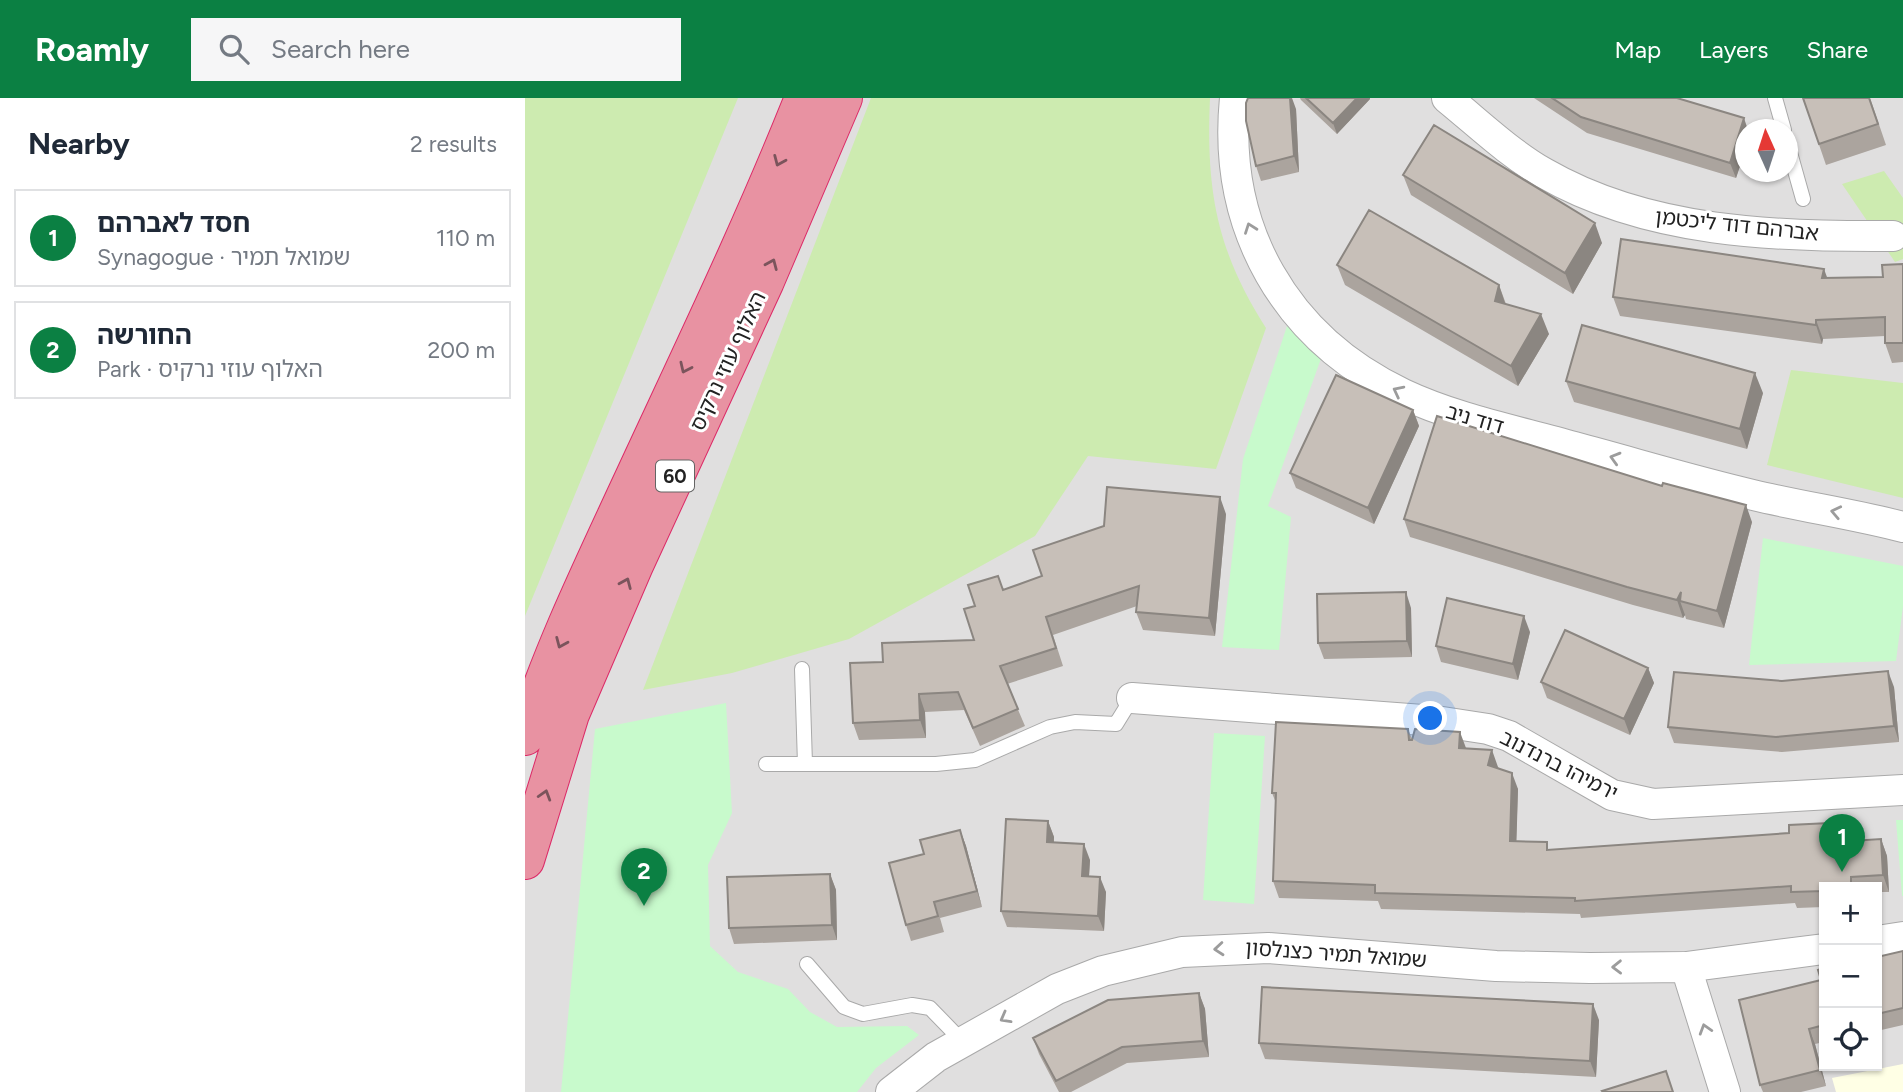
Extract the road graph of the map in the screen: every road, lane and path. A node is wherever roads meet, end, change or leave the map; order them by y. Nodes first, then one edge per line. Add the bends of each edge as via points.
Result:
1 (804, 98) edge
2 (842, 98) edge
3 (1235, 98) edge
4 (1447, 98) edge
5 (1776, 98) edge
6 (1781, 119) edge
7 (1798, 181) edge
8 (1803, 199) dead end
9 (1893, 236) dead end
10 (1903, 527) edge
11 (802, 669) dead end
12 (1132, 698) joint
13 (525, 736) edge
14 (766, 764) dead end
15 (805, 765) junction
16 (1903, 790) edge
17 (525, 860) edge
18 (1903, 937) edge
19 (1882, 940) edge
20 (1819, 949) edge
21 (807, 964) dead end
22 (1689, 969) junction
23 (962, 1041) junction
24 (891, 1092) edge
25 (1725, 1092) edge

1 -> 13 highway, האלוף עוזי נרקיס / 60 via 596,561
17 -> 2 highway, האלוף עוזי נרקיס / 60 via 570,714
10 -> 3 street, דוד ניב via 1700,482 1445,411 1364,373 1301,320 1276,287 1257,249 1235,167
4 - 9 street, אברהם דוד ליכטמן via 1542,172 1612,205 1649,216 1740,229
5 - 6 lane
7 - 8 lane
11 - 15 lane
12 - 15 lane via 1116,724 1075,722 1050,727 975,760
12 - 16 street, ירמיהו ברנדנוב via 1488,729 1509,736 1612,795 1653,804
14 - 15 lane
18 - 19 street
20 - 22 street, שמואל תמיר כצנלסון
21 - 23 lane via 844,1007 863,1014 912,1005 930,1008
22 -> 23 street, שמואל תמיר כצנלסון via 1496,966 1321,951 1227,948 1182,952 1103,971 1057,989
25 -> 22 street
23 - 24 street, שמואל תמיר כצנלסון

